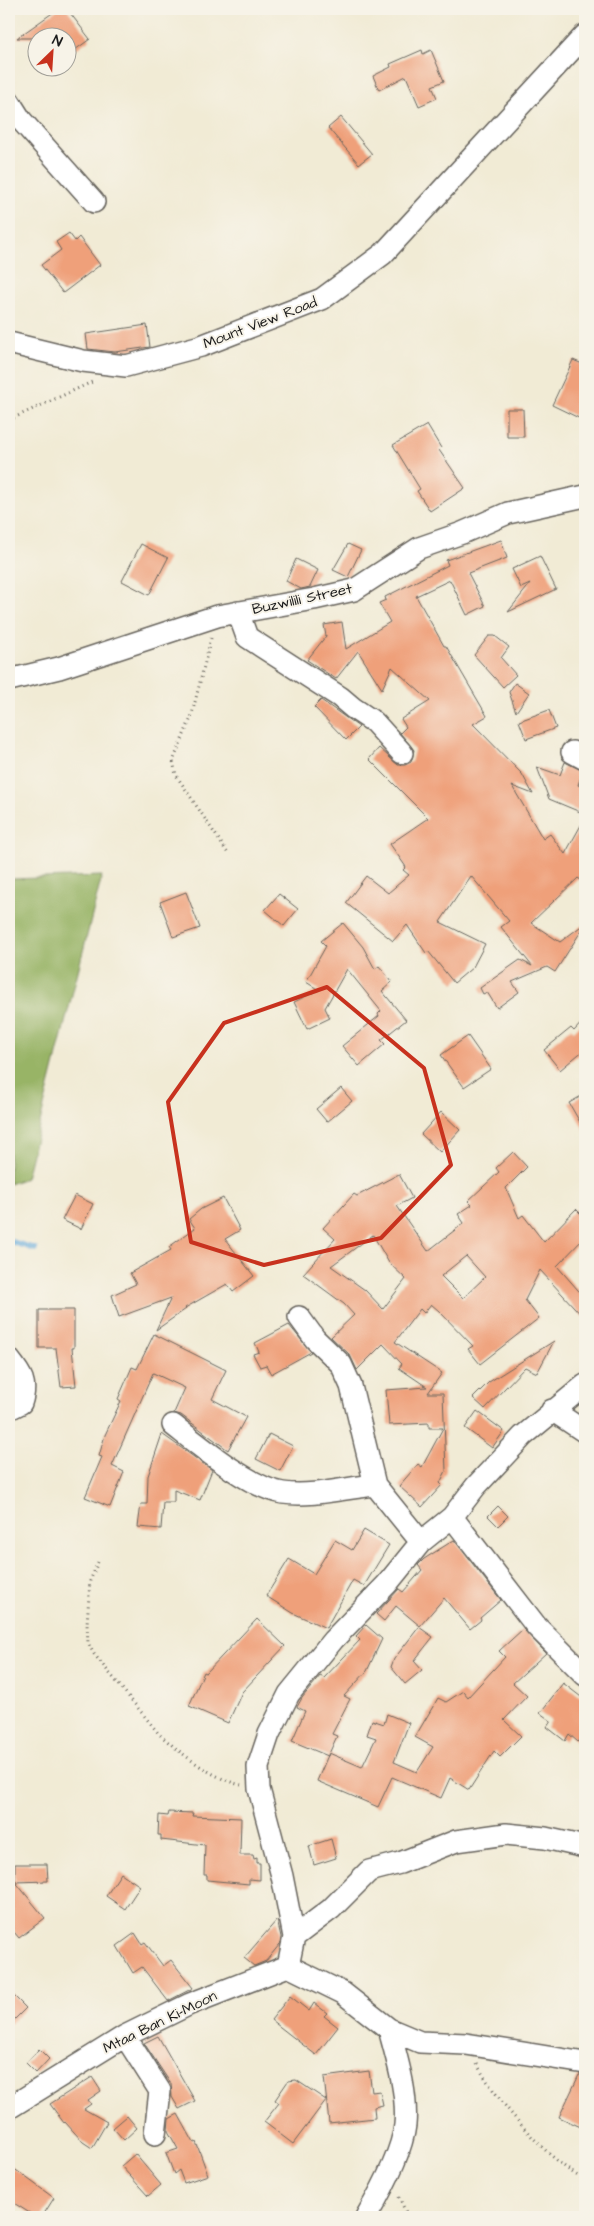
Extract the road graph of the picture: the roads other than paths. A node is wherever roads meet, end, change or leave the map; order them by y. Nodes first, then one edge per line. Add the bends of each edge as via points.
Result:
1 (585, 35) edge
2 (9, 101) edge
3 (94, 202) dead end
4 (9, 343) edge
5 (585, 496) edge
6 (238, 612) junction
7 (9, 680) edge
8 (402, 753) dead end
9 (299, 1317) dead end
10 (9, 1359) edge
11 (585, 1385) edge
12 (9, 1409) edge
13 (552, 1410) junction
14 (173, 1425) dead end
15 (585, 1432) edge
16 (374, 1485) junction
17 (452, 1517) junction
18 (421, 1542) junction
19 (585, 1675) edge
20 (585, 1847) edge
21 (294, 1937) junction
22 (288, 1964) junction
23 (389, 2029) junction
24 (125, 2036) junction
25 (585, 2063) edge
26 (9, 2108) edge
27 (155, 2134) dead end
28 (366, 2217) edge

1 - 4 street, Mount View Road via 383,254 322,299 200,346 126,366 83,361
2 - 3 street via 21,120
5 - 6 street, Buzwilili Street via 508,513 462,534 419,548 354,590
6 - 7 street, Buzwilili Street via 59,668
6 - 8 street via 247,637 340,696 374,722
9 - 16 street via 333,1354 346,1375
10 - 12 street via 19,1371 26,1390 21,1402
11 - 13 street
13 - 15 street
13 - 17 street via 476,1486
14 - 16 street via 257,1484 282,1493
16 - 18 street
17 - 18 street
17 - 19 street via 536,1627
18 - 21 street via 387,1584 333,1640 290,1694 269,1734 258,1767 258,1790 282,1876
20 - 21 street via 506,1834 456,1841 400,1863 369,1871 331,1909
21 - 22 street
22 - 23 street via 343,1993
22 - 24 street, Mtaa Ban Ki-Moon via 190,2004
23 - 25 street via 420,2042 466,2044
23 - 28 street via 405,2102 405,2126 389,2174
24 - 26 street, Mtaa Ban Ki-Moon
24 - 27 street via 160,2091

